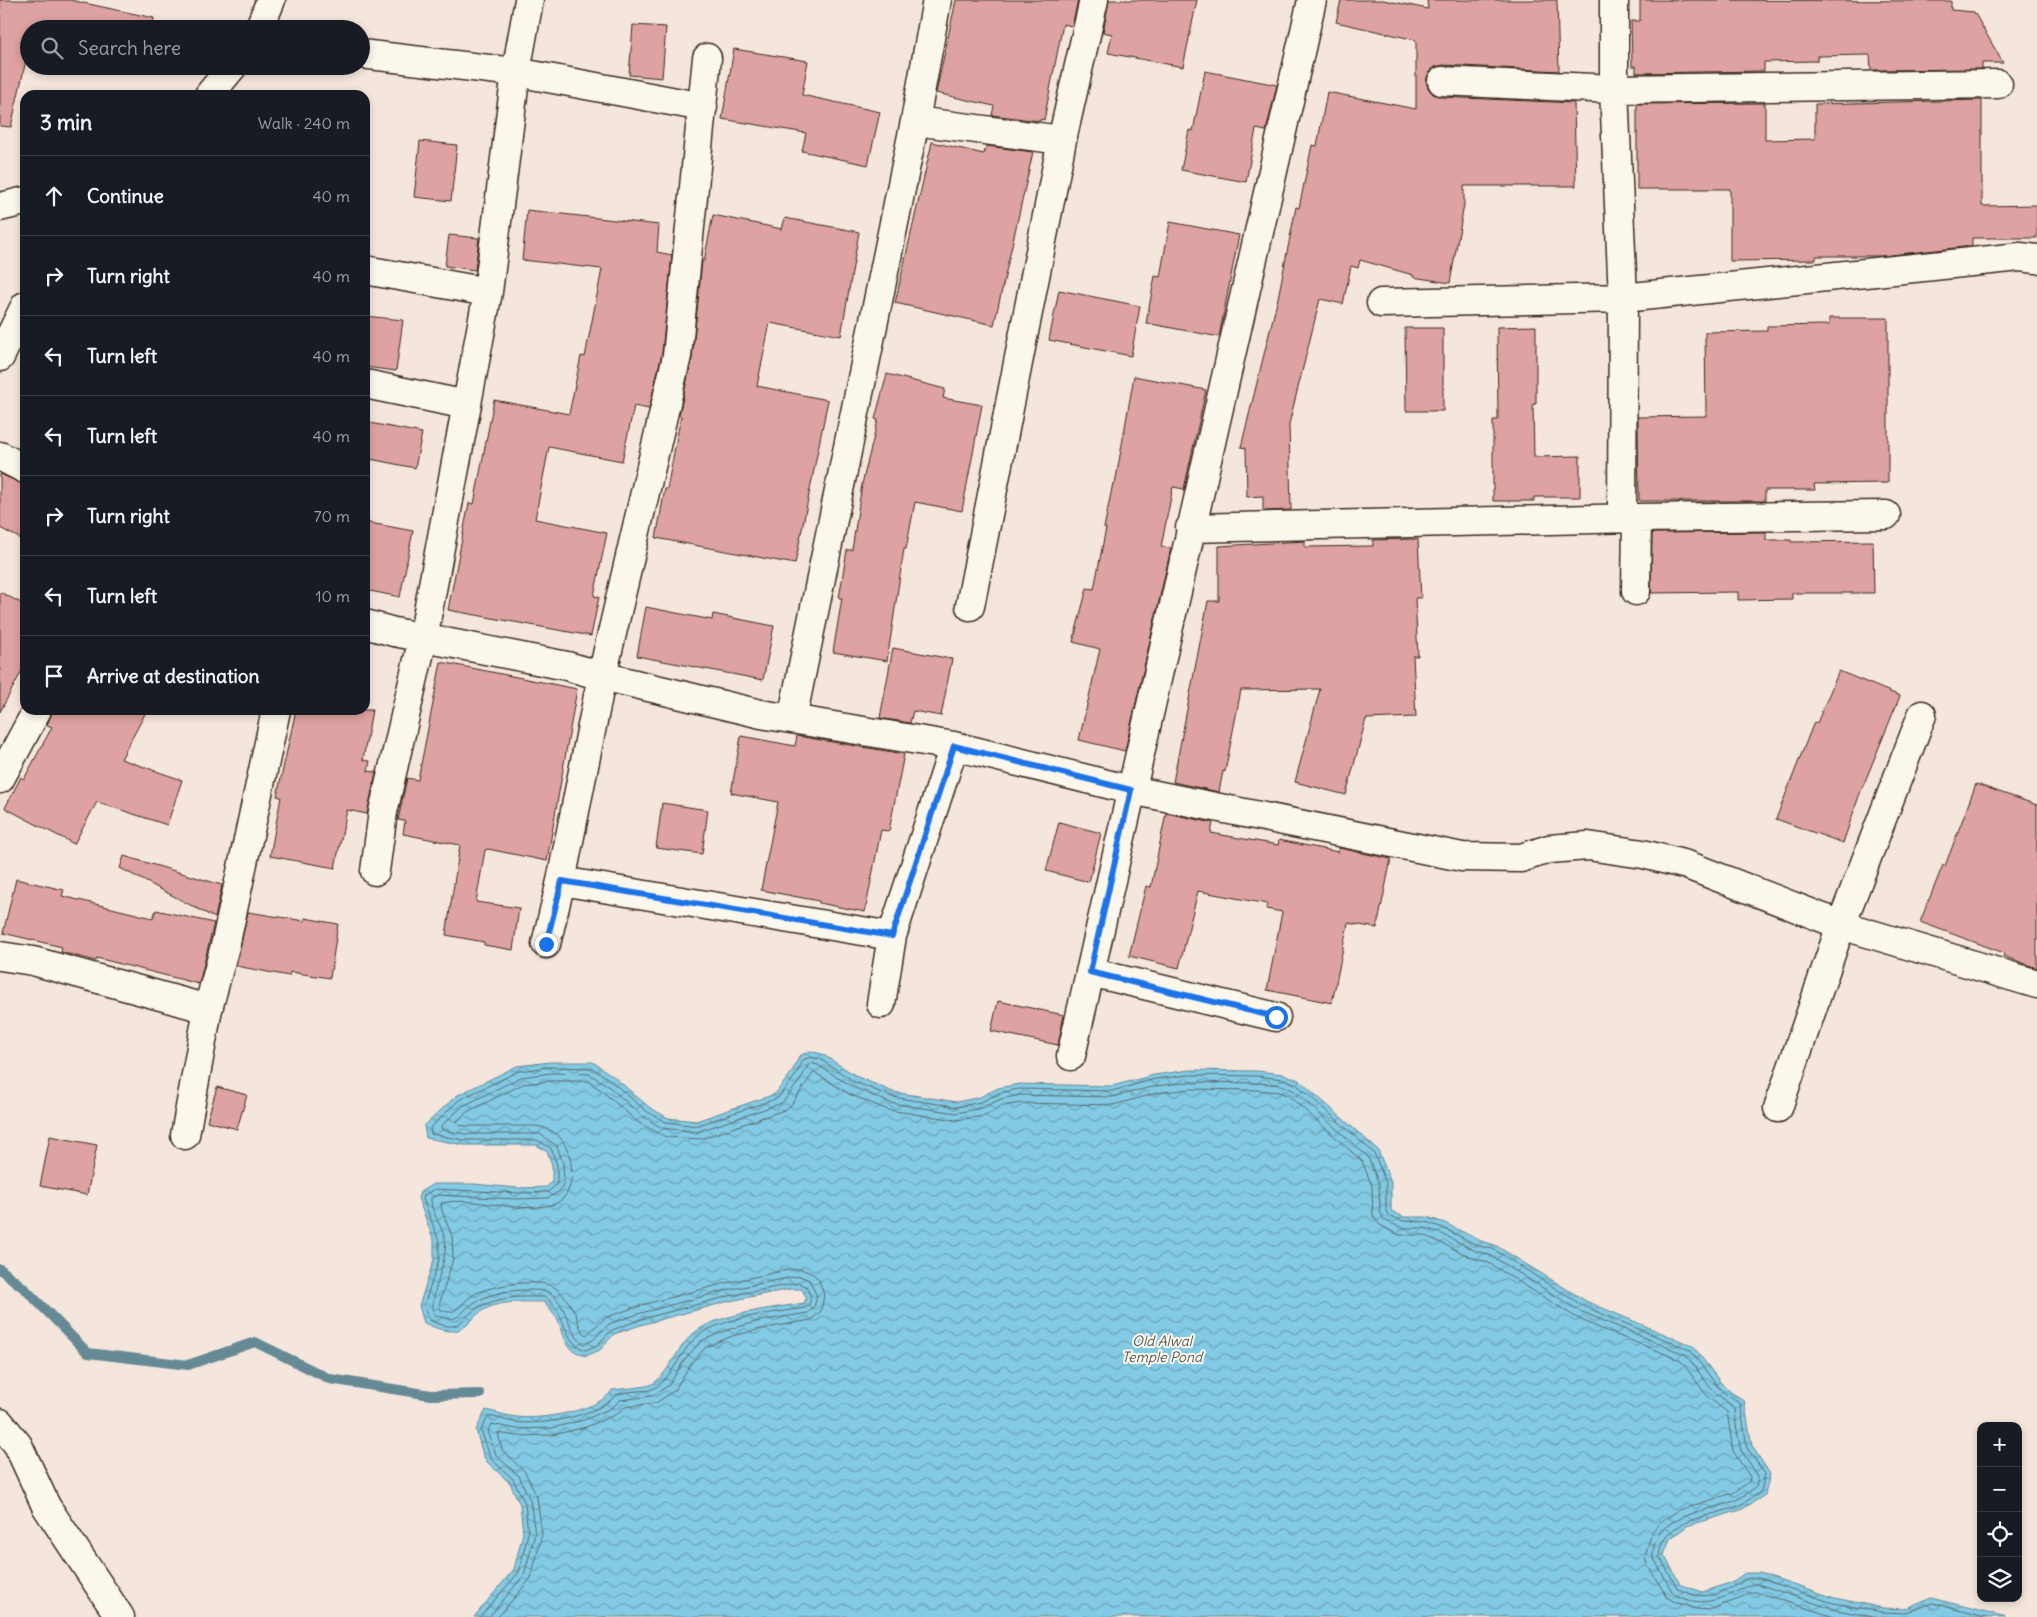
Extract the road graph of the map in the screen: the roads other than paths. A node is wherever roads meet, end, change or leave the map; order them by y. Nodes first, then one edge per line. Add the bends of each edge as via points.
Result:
1 (270, 0) edge
2 (529, 0) edge
3 (937, 0) edge
4 (1094, 0) edge
5 (1312, 0) edge
6 (1614, 0) edge
7 (262, 20) edge
8 (370, 55) edge
9 (707, 58) dead end
10 (516, 72) junction
11 (226, 75) edge
12 (1442, 81) dead end
13 (1998, 84) dead end
14 (1614, 89) junction
15 (213, 90) edge
16 (703, 107) junction
17 (915, 121) junction
18 (1062, 140) junction
19 (2037, 259) edge
20 (370, 271) edge
21 (488, 292) junction
22 (1623, 298) junction
23 (1382, 303) dead end
24 (20, 316) edge
25 (0, 357) edge
26 (370, 385) edge
27 (467, 405) junction
28 (0, 456) edge
29 (20, 466) edge
30 (1886, 515) dead end
31 (1629, 518) junction
32 (1190, 528) junction
33 (1636, 591) dead end
34 (970, 606) dead end
35 (370, 625) edge
36 (423, 638) junction
37 (602, 676) junction
38 (34, 715) edge
39 (275, 715) edge
40 (1922, 715) dead end
41 (792, 719) junction
42 (954, 746) junction
43 (0, 779) edge
44 (1131, 790) junction
45 (375, 871) dead end
46 (562, 881) junction
47 (1841, 925) junction
48 (892, 936) junction
49 (546, 944) dead end
50 (0, 956) edge
51 (1090, 972) junction
52 (2037, 984) edge
53 (881, 1004) dead end
54 (208, 1009) junction
55 (1276, 1017) dead end
56 (1071, 1056) dead end
57 (1778, 1108) dead end
58 (185, 1135) dead end
59 (0, 1422) edge
60 (120, 1617) edge

1 - 7 street
2 - 10 street
3 - 17 street
4 - 18 street
5 - 32 street
6 - 14 street
8 - 10 street
9 - 16 street
10 - 16 street
10 - 21 street
11 - 15 street
12 - 14 street
13 - 14 street
14 - 22 street
16 - 37 street via 677,356
17 - 18 street
17 - 41 street
18 - 34 street
19 - 22 street via 2020,257
20 - 21 street
21 - 27 street
22 - 23 street
22 - 31 street
24 - 25 street
26 - 27 street
27 - 36 street
28 - 29 street
30 - 31 street
31 - 32 street
31 - 33 street
32 - 44 street
35 - 36 street
36 - 37 street
36 - 45 street via 383,812
37 - 41 street
37 - 46 street
38 - 43 street
39 - 54 street via 226,942
40 - 47 street
41 - 42 street
42 - 44 street
42 - 48 street
44 - 47 street via 1462,857 1521,858 1549,849 1588,846 1643,854 1688,865
44 - 51 street
46 - 48 street
46 - 49 street
47 - 52 street
47 - 57 street
48 - 53 street
50 - 54 street via 33,961
51 - 55 street
51 - 56 street
54 - 58 street
59 - 60 street via 18,1445 46,1506

